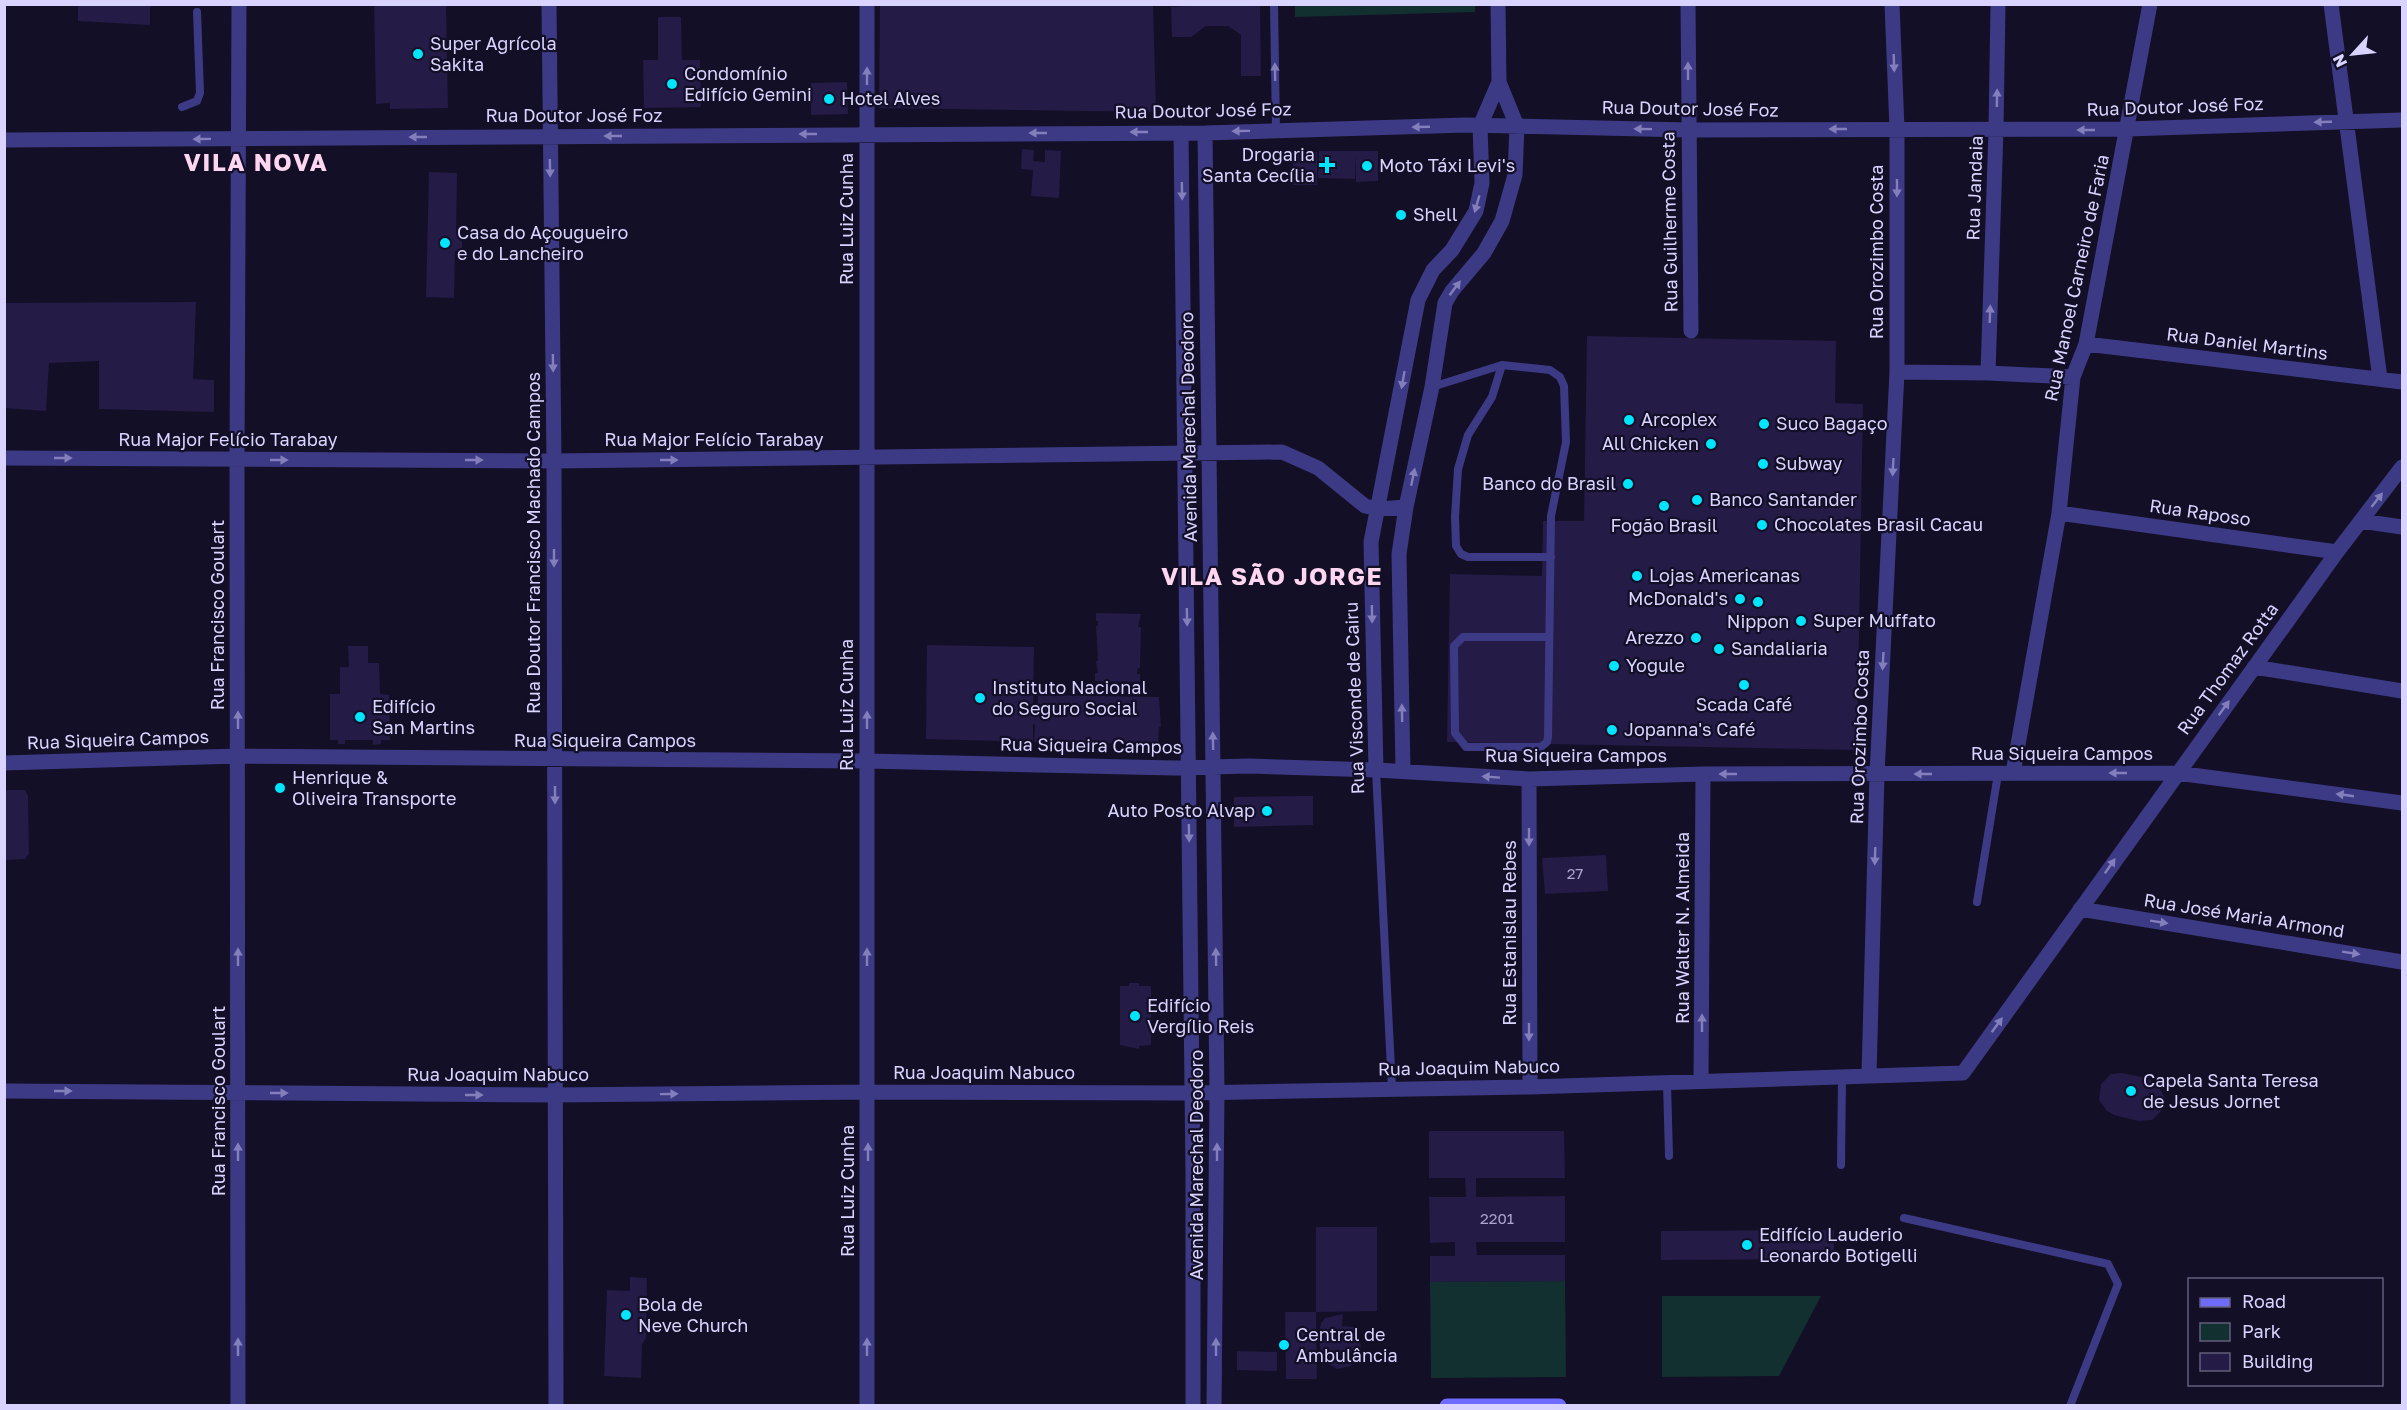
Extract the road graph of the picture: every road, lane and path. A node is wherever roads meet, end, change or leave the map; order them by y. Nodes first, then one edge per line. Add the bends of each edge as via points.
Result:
1 (239, 4) edge
2 (549, 4) edge
3 (867, 4) edge
4 (1274, 4) edge
5 (1498, 4) edge
6 (1688, 4) edge
7 (1892, 4) edge
8 (1998, 4) edge
9 (2150, 4) edge
10 (2331, 4) edge
11 (197, 12) dead end
12 (1499, 82) junction
13 (182, 107) dead end
14 (2403, 120) edge
15 (2346, 122) junction
16 (1480, 126) junction
17 (1517, 126) junction
18 (1897, 129) junction
19 (2127, 129) junction
20 (1276, 130) junction
21 (1688, 130) junction
22 (1996, 130) junction
23 (1181, 133) junction
24 (1205, 133) junction
25 (866, 134) junction
26 (550, 136) junction
27 (238, 138) junction
28 (4, 140) edge
29 (1691, 331) dead end
30 (2086, 344) junction
31 (1502, 364) junction
32 (1897, 372) junction
33 (1988, 373) junction
34 (2073, 377) junction
35 (2380, 380) junction
36 (2403, 382) edge
37 (1432, 387) junction
38 (1185, 455) junction
39 (1209, 455) junction
40 (4, 458) edge
41 (237, 459) junction
42 (867, 459) junction
43 (554, 461) junction
44 (2403, 467) edge
45 (1406, 507) junction
46 (1379, 510) junction
47 (2059, 513) junction
48 (2361, 521) junction
49 (2403, 527) edge
50 (2337, 552) junction
51 (1551, 557) junction
52 (1548, 637) junction
53 (2254, 667) junction
54 (2403, 691) edge
55 (238, 756) junction
56 (555, 760) junction
57 (867, 761) junction
58 (4, 763) edge
59 (1213, 767) junction
60 (1188, 768) junction
61 (1376, 770) junction
62 (1402, 771) junction
63 (2006, 773) junction
64 (2177, 773) junction
65 (1703, 774) junction
66 (1877, 774) junction
67 (1529, 779) junction
68 (2403, 803) edge
69 (1977, 902) dead end
70 (2080, 909) junction
71 (2403, 962) edge
72 (1963, 1073) joint
73 (1869, 1075) junction
74 (1842, 1076) junction
75 (1701, 1081) junction
76 (1667, 1083) junction
77 (1530, 1087) junction
78 (1392, 1089) junction
79 (4, 1091) edge
80 (868, 1092) junction
81 (1217, 1092) junction
82 (238, 1093) junction
83 (1192, 1093) junction
84 (554, 1095) junction
85 (1669, 1156) dead end
86 (1841, 1165) dead end
87 (1904, 1218) dead end
88 (1510, 1405) edge
89 (238, 1406) edge
90 (556, 1406) edge
91 (867, 1406) edge
92 (1192, 1406) edge
93 (1214, 1406) edge
94 (1447, 1406) edge
95 (1559, 1406) edge
96 (2070, 1406) edge

1 - 27 street, Rua Francisco Goulart
2 - 26 street, Rua Doutor Francisco Machado Campos
25 -> 3 street, Rua Luiz Cunha
20 -> 4 lane
5 - 12 street, Rua Visconde de Cairu
21 -> 6 street, Rua Guilherme Costa
7 -> 18 street, Rua Orozimbo Costa
22 -> 8 street, Rua Jandaia
9 - 19 street, Rua Manoel Carneiro de Faria
10 - 15 street
11 - 13 lane via 200,93 197,102
12 - 16 street, Rua Visconde de Cairu
12 - 17 street, Rua Visconde de Cairu
14 - 15 street, Rua Doutor José Foz
15 -> 19 street, Rua Doutor José Foz
15 - 35 street
16 - 17 street, Rua Doutor José Foz
16 -> 20 street, Rua Doutor José Foz
16 -> 46 street, Rua Visconde de Cairu via 1482,183 1476,211 1452,250 1433,270 1418,300
21 -> 17 street, Rua Doutor José Foz
37 -> 17 street, Rua Visconde de Cairu via 1445,303 1484,253 1502,221 1515,175
18 -> 21 street, Rua Doutor José Foz
18 - 22 street, Rua Doutor José Foz
18 -> 32 street, Rua Orozimbo Costa
19 -> 22 street, Rua Doutor José Foz
19 - 30 street, Rua Manoel Carneiro de Faria
20 -> 24 street, Rua Doutor José Foz
21 - 29 street, Rua Guilherme Costa
33 -> 22 street, Rua Jandaia
23 - 24 street, Rua Doutor José Foz
23 -> 25 street, Rua Doutor José Foz
23 -> 38 street, Avenida Marechal Deodoro
24 - 39 street, Avenida Marechal Deodoro
25 -> 26 street, Rua Doutor José Foz
25 - 42 street, Rua Luiz Cunha
26 -> 27 street, Rua Doutor José Foz
26 -> 43 street, Rua Doutor Francisco Machado Campos
27 -> 28 street, Rua Doutor José Foz
27 - 41 street, Rua Francisco Goulart
30 - 34 street, Rua Manoel Carneiro de Faria
30 - 35 street, Rua Daniel Martins
31 - 37 lane
31 - 51 lane via 1550,370 1564,386 1566,442 1551,516
31 - 51 lane via 1492,397 1468,435 1458,469 1456,546 1468,557
32 - 33 street
32 -> 66 street, Rua Orozimbo Costa
33 - 34 street
34 - 47 street, Rua Manoel Carneiro de Faria
35 - 36 street, Rua Daniel Martins
45 -> 37 street, Rua Visconde de Cairu
38 - 39 street, Rua Major Felício Tarabay
38 - 42 street, Rua Major Felício Tarabay
38 -> 60 street, Avenida Marechal Deodoro
39 - 46 street, Rua Major Felício Tarabay via 1282,452 1318,468 1365,506
59 -> 39 street, Avenida Marechal Deodoro
40 -> 41 street, Rua Major Felício Tarabay
41 -> 43 street, Rua Major Felício Tarabay
55 -> 41 street, Rua Francisco Goulart
43 -> 42 street, Rua Major Felício Tarabay
57 -> 42 street, Rua Luiz Cunha
43 -> 56 street, Rua Doutor Francisco Machado Campos
48 -> 44 street, Rua Thomaz Rotta
45 - 46 street
62 -> 45 street, Rua Visconde de Cairu via 1399,554
46 -> 61 street, Rua Visconde de Cairu via 1371,542
47 - 50 street, Rua Raposo
47 - 63 street, Rua Manoel Carneiro de Faria
48 - 49 street
48 - 50 street, Rua Thomaz Rotta
50 - 53 street, Rua Thomaz Rotta
51 - 52 lane
52 - 52 lane via 1546,742 1541,747 1466,747 1455,733 1456,641
53 - 54 street
64 -> 53 street, Rua Thomaz Rotta
55 - 56 street, Rua Siqueira Campos
55 - 58 street, Rua Siqueira Campos
82 -> 55 street, Rua Francisco Goulart
56 - 57 street, Rua Siqueira Campos
56 -> 84 street, Rua Doutor Francisco Machado Campos
57 - 60 street, Rua Siqueira Campos
80 -> 57 street, Rua Luiz Cunha
59 - 60 street, Rua Siqueira Campos
59 - 61 street, Rua Siqueira Campos
81 -> 59 street, Avenida Marechal Deodoro
60 -> 83 street, Avenida Marechal Deodoro
61 - 62 street, Rua Siqueira Campos
61 - 78 lane, Rua Visconde de Cairu
67 -> 62 street, Rua Siqueira Campos
64 -> 63 street, Rua Siqueira Campos
63 -> 66 street, Rua Siqueira Campos
63 - 69 lane
68 -> 64 street, Rua Siqueira Campos
70 -> 64 street, Rua Thomaz Rotta
66 -> 65 street, Rua Siqueira Campos
65 - 67 street, Rua Siqueira Campos
75 -> 65 street, Rua Walter N. Almeida
66 -> 73 street, Rua Orozimbo Costa
67 -> 77 street, Rua Estanislau Rebes
70 -> 71 street, Rua José Maria Armond
72 -> 70 street, Rua Thomaz Rotta
72 - 73 street, Rua Joaquim Nabuco
73 - 74 street, Rua Joaquim Nabuco
74 - 75 street, Rua Joaquim Nabuco
74 - 86 lane
75 - 76 street, Rua Joaquim Nabuco
76 - 77 street, Rua Joaquim Nabuco
76 - 85 lane
77 - 78 street, Rua Joaquim Nabuco
78 - 81 street, Rua Joaquim Nabuco
79 -> 82 street, Rua Joaquim Nabuco
80 - 83 street, Rua Joaquim Nabuco
84 -> 80 street, Rua Joaquim Nabuco
91 -> 80 street, Rua Luiz Cunha
81 - 83 street, Rua Joaquim Nabuco
93 -> 81 street, Avenida Marechal Deodoro
82 -> 84 street, Rua Joaquim Nabuco
89 -> 82 street, Rua Francisco Goulart
83 - 92 street, Avenida Marechal Deodoro
84 - 90 street, Rua Doutor Francisco Machado Campos
87 - 96 lane via 2108,1264 2118,1284
88 - 94 main road
88 - 95 main road

